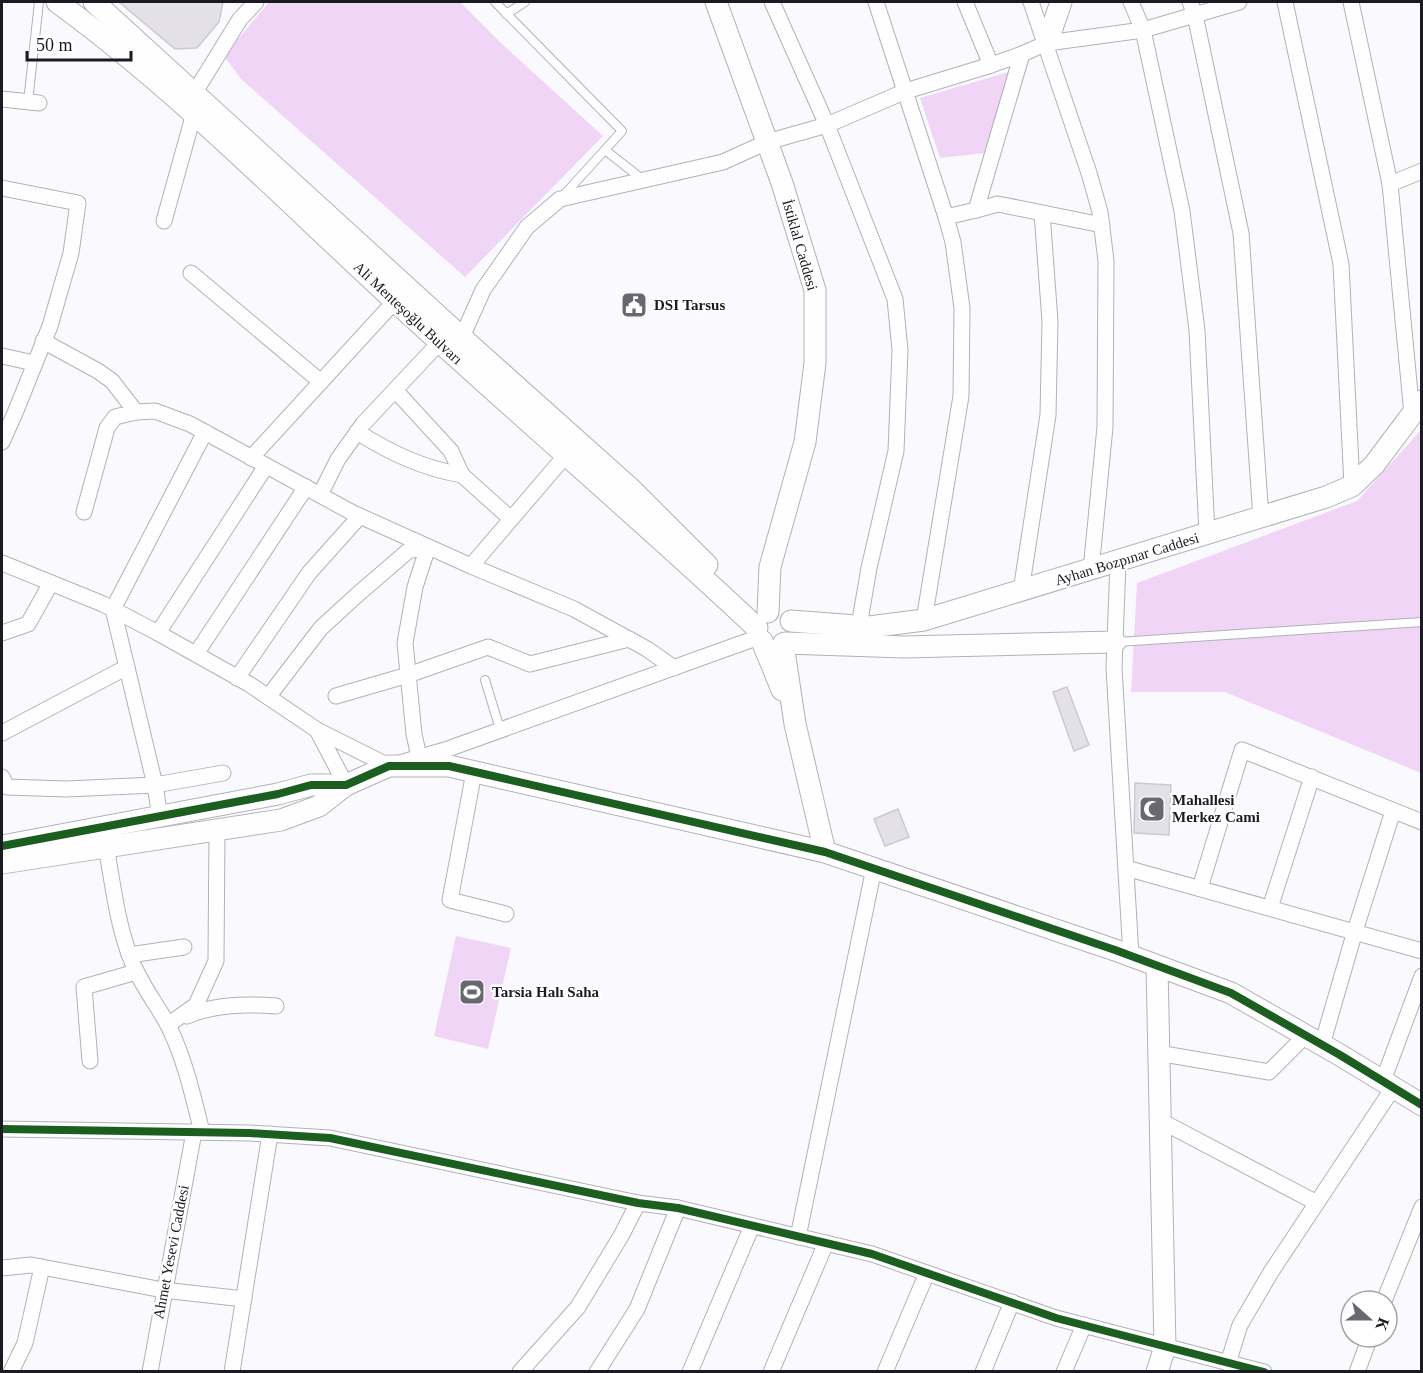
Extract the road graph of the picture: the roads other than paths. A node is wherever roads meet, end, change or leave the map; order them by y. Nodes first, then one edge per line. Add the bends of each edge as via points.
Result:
1 (39, 2) edge
2 (57, 2) edge
3 (94, 2) edge
4 (256, 2) edge
5 (495, 2) edge
6 (525, 2) edge
7 (716, 2) edge
8 (772, 2) edge
9 (876, 2) edge
10 (965, 2) edge
11 (1031, 2) edge
12 (1061, 2) edge
13 (1131, 2) edge
14 (1239, 2) edge
15 (1285, 2) edge
16 (1351, 2) edge
17 (1192, 8) edge
18 (506, 14) junction
19 (1143, 30) junction
20 (1047, 43) junction
21 (1023, 54) junction
22 (991, 65) junction
23 (906, 91) junction
24 (2, 99) edge
25 (33, 102) joint
26 (194, 103) junction
27 (827, 125) junction
28 (767, 142) junction
29 (605, 150) junction
30 (1422, 171) edge
31 (642, 179) junction
32 (1390, 184) junction
33 (2, 188) edge
34 (560, 200) junction
35 (976, 210) junction
36 (1042, 213) junction
37 (946, 217) junction
38 (164, 221) dead end
39 (1102, 225) junction
40 (191, 273) dead end
41 (395, 301) junction
42 (462, 337) junction
43 (43, 341) junction
44 (440, 342) junction
45 (2, 356) edge
46 (34, 363) junction
47 (321, 382) junction
48 (395, 390) junction
49 (1417, 407) edge
50 (136, 412) junction
51 (205, 432) junction
52 (357, 432) junction
53 (2, 442) edge
54 (566, 455) junction
55 (251, 458) junction
56 (266, 466) junction
57 (462, 475) junction
58 (1352, 486) junction
59 (313, 491) junction
60 (84, 512) dead end
61 (360, 516) junction
62 (1261, 518) junction
63 (511, 519) junction
64 (1207, 534) junction
65 (428, 547) junction
66 (1118, 562) junction
67 (2, 563) edge
68 (471, 566) junction
69 (1091, 570) junction
70 (51, 583) junction
71 (1021, 591) junction
72 (113, 609) junction
73 (924, 620) junction
74 (791, 621) junction
75 (1422, 622) edge
76 (859, 626) junction
77 (761, 627) junction
78 (2, 633) edge
79 (158, 633) junction
80 (628, 639) junction
81 (1114, 642) junction
82 (784, 643) junction
83 (894, 647) junction
84 (196, 654) junction
85 (127, 667) junction
86 (674, 668) junction
87 (408, 675) junction
88 (237, 678) junction
89 (486, 680) dead end
90 (336, 696) dead end
91 (268, 697) junction
92 (795, 724) junction
93 (500, 729) junction
94 (317, 730) junction
95 (2, 733) edge
96 (419, 757) junction
97 (389, 766) junction
98 (474, 772) junction
99 (223, 773) dead end
100 (2, 777) edge
101 (1312, 777) junction
102 (155, 785) junction
103 (346, 785) junction
104 (1393, 811) junction
105 (160, 817) junction
106 (1422, 822) edge
107 (217, 830) junction
108 (2, 846) edge
109 (106, 847) junction
110 (825, 852) junction
111 (2, 863) edge
112 (874, 868) junction
113 (1126, 868) junction
114 (1200, 888) junction
115 (1270, 908) junction
116 (506, 914) dead end
117 (1355, 931) junction
118 (184, 947) dead end
119 (1422, 951) edge
120 (129, 955) junction
121 (1131, 956) junction
122 (1157, 966) junction
123 (136, 972) junction
124 (1422, 976) edge
125 (276, 1006) dead end
126 (168, 1025) junction
127 (1314, 1040) junction
128 (1158, 1053) junction
129 (90, 1061) dead end
130 (1388, 1085) junction
131 (1422, 1105) edge
132 (1159, 1120) junction
133 (2, 1130) edge
134 (198, 1132) junction
135 (270, 1134) junction
136 (638, 1203) junction
137 (1317, 1203) junction
138 (1422, 1207) edge
139 (678, 1208) junction
140 (752, 1226) junction
141 (798, 1237) junction
142 (826, 1243) junction
143 (42, 1267) junction
144 (2, 1268) edge
145 (927, 1273) junction
146 (1389, 1289) edge
147 (163, 1290) junction
148 (243, 1299) junction
149 (1012, 1302) junction
150 (1084, 1325) junction
151 (1165, 1347) junction
152 (1365, 1349) edge
153 (1228, 1363) junction
154 (11, 1371) edge
155 (150, 1371) edge
156 (232, 1371) edge
157 (520, 1371) edge
158 (600, 1371) edge
159 (690, 1371) edge
160 (771, 1371) edge
161 (885, 1371) edge
162 (983, 1371) edge
163 (1064, 1371) edge
164 (1157, 1371) edge
165 (1264, 1371) edge
166 (1357, 1371) edge

1 - 25 lane
2 - 26 street, Ali Menteşoğlu Bulvarı
3 - 26 street, Ali Menteşoğlu Bulvarı
4 - 26 street via 240,19
5 - 18 lane
6 - 18 lane
7 - 28 street, İstiklal Caddesi
8 - 27 street
9 - 23 street
10 - 22 street
11 - 20 street
12 - 20 street
13 - 19 street
14 - 17 street
15 - 58 street via 1341,264
16 - 32 street
17 - 19 street
17 - 62 street via 1241,233
18 - 29 lane via 622,131
19 - 20 street
19 - 64 street via 1182,211 1197,330
20 - 21 street
20 - 39 street
21 - 22 street
21 - 35 street
22 - 23 street
23 - 27 street
23 - 37 street
24 - 25 street
26 - 38 street
26 - 41 street, Ali Menteşoğlu Bulvarı
26 - 42 street, Ali Menteşoğlu Bulvarı
27 - 28 street
27 - 76 street via 895,299 900,350 896,451
28 - 31 street via 723,162
28 - 77 street, İstiklal Caddesi via 815,290 815,363 805,442 770,567
29 - 31 lane
29 - 34 lane
30 - 32 street
31 - 34 street
32 - 49 street
33 - 43 street via 78,203 71,253
34 - 42 street via 527,227 483,290
35 - 36 street via 998,204
35 - 37 street
36 - 39 street
36 - 71 street via 1050,321 1048,415
37 - 73 street via 962,308 961,396
39 - 69 street via 1106,261 1105,427
40 - 47 street
41 - 44 street, Ali Menteşoğlu Bulvarı
41 - 47 street
42 - 44 street
42 - 77 street, Ali Menteşoğlu Bulvarı via 630,488
43 - 46 street
43 - 50 street via 112,381
44 - 48 street
44 - 54 street, Ali Menteşoğlu Bulvarı
45 - 46 street
46 - 53 street
47 - 55 street
48 - 52 street
48 - 57 street via 451,451
49 - 58 street, Ayhan Bozpınar Caddesi via 1374,465
50 - 51 street via 155,411
50 - 60 street via 115,417 107,428
51 - 55 street
51 - 72 street
52 - 57 street via 388,452
52 - 59 street
54 - 63 street
54 - 77 street, Ali Menteşoğlu Bulvarı
55 - 56 street
56 - 59 street
56 - 79 street
57 - 63 street
58 - 62 street, Ayhan Bozpınar Caddesi
59 - 61 street
59 - 84 street
61 - 65 street
61 - 88 street via 309,573
62 - 64 street, Ayhan Bozpınar Caddesi
63 - 68 street
64 - 66 street, Ayhan Bozpınar Caddesi
65 - 68 street
65 - 87 street via 415,587 405,643
65 - 91 street via 408,550 321,628
66 - 69 street, Ayhan Bozpınar Caddesi
66 - 81 street
67 - 70 street
68 - 80 street via 574,609
69 - 71 street, Ayhan Bozpınar Caddesi
70 - 72 street
70 - 78 street via 28,624
71 - 73 street, Ayhan Bozpınar Caddesi
72 - 79 street
72 - 85 street
73 - 76 street, Ayhan Bozpınar Caddesi
73 - 83 street
74 - 76 street, Ayhan Bozpınar Caddesi
74 - 77 street, Ayhan Bozpınar Caddesi via 781,612
74 - 82 street via 791,634
75 - 81 lane
77 - 82 street via 774,646
77 - 86 street
77 - 92 street
79 - 84 street
80 - 86 street
80 - 87 street via 531,664 488,647
81 - 83 street
81 - 113 street
82 - 83 street
82 - 92 street
84 - 88 street
85 - 95 street
85 - 102 street
86 - 93 street
87 - 90 street
87 - 96 street
88 - 91 street
89 - 93 lane
91 - 94 street
92 - 110 street
93 - 96 street
94 - 97 street
94 - 103 street
96 - 97 street
97 - 98 street via 449,766
97 - 103 street
98 - 110 street
98 - 116 street via 450,900
99 - 102 street
100 - 102 street via 7,787
101 - 104 street
101 - 114 street via 1242,750
101 - 115 street
102 - 105 street
103 - 105 street via 311,785
103 - 107 street via 319,806 281,820
104 - 106 street
104 - 117 street
105 - 108 street
107 - 109 street
107 - 126 street via 216,961 196,1005
109 - 111 street
109 - 120 street
110 - 112 street
112 - 121 street
112 - 141 street
113 - 114 street
113 - 121 street
114 - 115 street
115 - 117 street
117 - 119 street
117 - 127 street
118 - 120 street
120 - 123 street
121 - 122 street
122 - 127 street via 1231,993
122 - 128 street
123 - 126 street
123 - 129 street via 84,987
124 - 130 street
125 - 126 street via 215,1008
126 - 134 street via 183,1060
127 - 128 street via 1269,1072
127 - 130 street
128 - 132 street
130 - 131 street
130 - 137 street
132 - 137 street
132 - 151 street
133 - 134 street
134 - 135 street
134 - 147 street, Ahmet Yesevi Caddesi
135 - 136 street via 330,1138
135 - 148 street
136 - 139 street
136 - 157 street via 578,1306
137 - 153 street via 1240,1325
138 - 146 street
139 - 140 street
139 - 158 street via 637,1309
140 - 141 street
140 - 159 street
141 - 142 street
142 - 145 street
142 - 160 street
143 - 144 street
143 - 147 street
143 - 154 street via 25,1343
145 - 149 street
145 - 161 street
147 - 148 street
147 - 155 street, Ahmet Yesevi Caddesi
148 - 156 street
149 - 150 street
149 - 162 street
150 - 151 street
150 - 163 street
151 - 153 street
151 - 164 street
152 - 166 street
153 - 165 street

